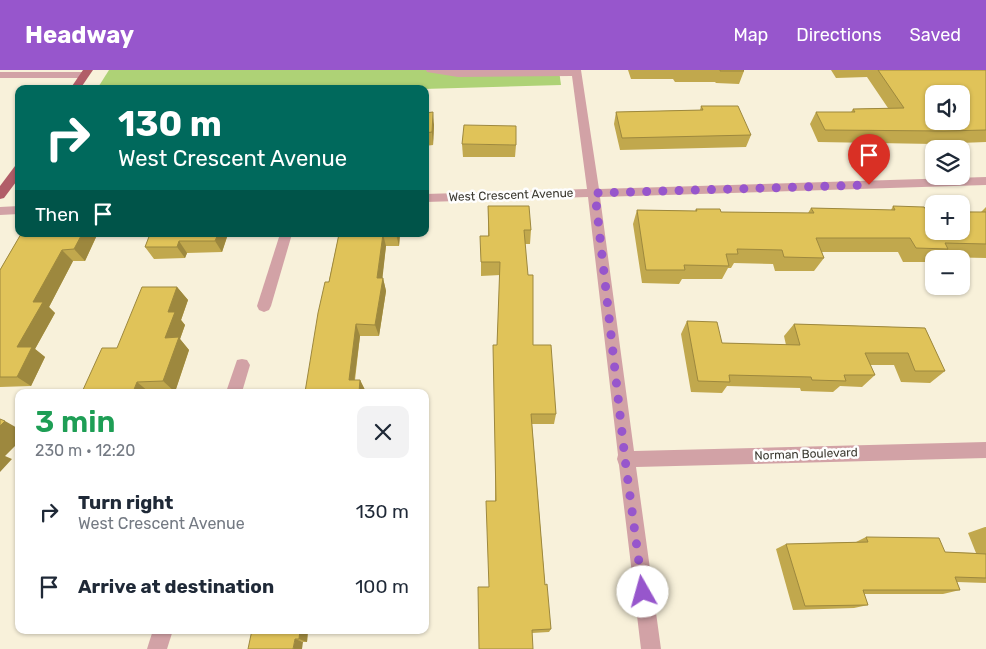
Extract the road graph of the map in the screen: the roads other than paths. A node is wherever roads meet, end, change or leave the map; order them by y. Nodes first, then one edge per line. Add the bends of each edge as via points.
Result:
1 (431, 70) edge
2 (576, 71) edge
3 (86, 73) edge
4 (0, 75) edge
5 (78, 85) edge
6 (15, 174) edge
7 (986, 181) edge
8 (2, 189) edge
9 (595, 193) junction
10 (429, 198) edge
11 (0, 210) edge
12 (15, 210) edge
13 (285, 237) edge
14 (264, 306) dead end
15 (242, 365) dead end
16 (235, 389) edge
17 (986, 450) edge
18 (625, 459) junction
19 (162, 634) edge
20 (158, 649) edge
21 (651, 649) edge

1 - 2 street via 443,73
2 - 9 street
3 - 4 street
3 - 5 main road
6 - 8 main road
7 - 9 street, West Crescent Avenue
9 - 10 street, West Crescent Avenue
9 - 18 street
11 - 12 street
13 - 14 street
15 - 16 street
17 - 18 street, Norman Boulevard
18 - 21 street
19 - 20 street

